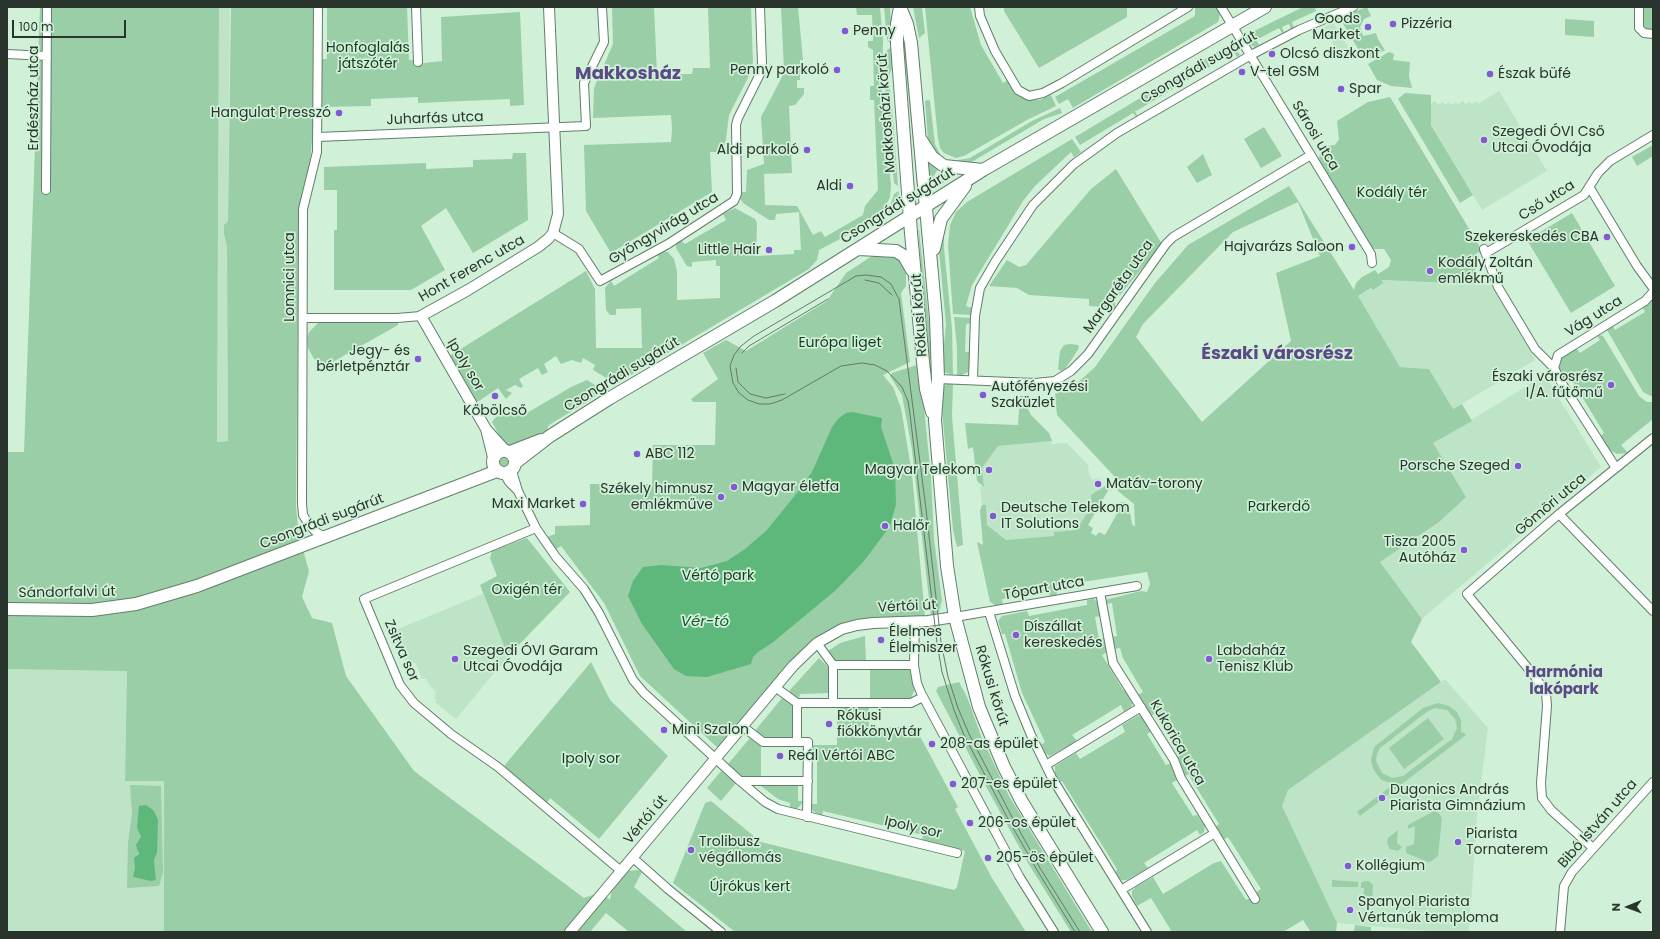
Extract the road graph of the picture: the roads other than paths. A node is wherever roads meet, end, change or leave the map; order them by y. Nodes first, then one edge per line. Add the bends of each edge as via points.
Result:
1 (48, 7) edge
2 (318, 7) edge
3 (416, 7) edge
4 (549, 7) edge
5 (602, 7) edge
6 (760, 7) edge
7 (900, 7) edge
8 (979, 7) edge
9 (1188, 7) edge
10 (1221, 7) edge
11 (1265, 7) edge
12 (1353, 7) edge
13 (1639, 7) edge
14 (1232, 25) junction
15 (1653, 34) edge
16 (7, 54) edge
17 (1251, 55) junction
18 (47, 56) junction
19 (418, 62) dead end
20 (554, 127) junction
21 (920, 135) junction
22 (1653, 135) edge
23 (318, 137) junction
24 (1311, 155) junction
25 (983, 170) junction
26 (972, 177) junction
27 (1590, 188) junction
28 (46, 190) dead end
29 (926, 207) junction
30 (910, 217) junction
31 (553, 233) junction
32 (859, 249) junction
33 (1372, 263) dead end
34 (932, 269) junction
35 (915, 276) junction
36 (1653, 288) edge
37 (1653, 292) edge
38 (420, 316) junction
39 (303, 318) junction
40 (923, 366) junction
41 (1554, 368) junction
42 (938, 379) junction
43 (973, 380) junction
44 (926, 389) junction
45 (935, 420) junction
46 (1653, 438) edge
47 (504, 462) junction
48 (1616, 468) junction
49 (1559, 514) junction
50 (536, 528) junction
51 (326, 538) junction
52 (197, 586) joint
53 (1137, 586) dead end
54 (1100, 592) junction
55 (7, 609) edge
56 (1653, 611) edge
57 (989, 612) junction
58 (955, 618) junction
59 (915, 622) junction
60 (817, 643) junction
61 (914, 665) junction
62 (833, 666) junction
63 (776, 687) junction
64 (923, 697) junction
65 (797, 703) junction
66 (833, 703) junction
67 (1141, 707) junction
68 (742, 726) junction
69 (798, 742) junction
70 (715, 759) junction
71 (1046, 765) junction
72 (740, 781) junction
73 (808, 781) junction
74 (1653, 782) edge
75 (807, 817) junction
76 (1215, 833) junction
77 (1593, 848) junction
78 (957, 853) dead end
79 (632, 857) junction
80 (621, 871) junction
81 (1121, 890) junction
82 (1255, 899) dead end
83 (570, 932) edge
84 (721, 932) edge
85 (1054, 932) edge
86 (1102, 932) edge
87 (1147, 932) edge
88 (1560, 932) edge

1 - 18 street, Erdészház utca
2 - 23 street, Lomnici utca
3 - 19 street
4 - 20 street
5 - 20 street via 604,42 584,83 586,126
6 - 31 street, Gyöngyvirág utca via 762,64 760,74 736,125 737,194 734,202 668,244 600,281 579,250
7 - 21 main road, Makkosházi körút via 911,42
7 - 30 main road, Makkosházi körút via 897,44
8 - 9 street via 980,16 995,51 1018,90 1029,96 1043,93
10 - 14 street, Sárosi utca
11 - 14 main road, Csongrádi sugárút
12 - 17 street, Csongrádi sugárút via 1299,30
13 - 15 street via 1639,28 1644,33
14 - 17 street, Sárosi utca
14 - 25 main road, Csongrádi sugárút
16 - 18 street
17 - 24 street, Sárosi utca
17 - 43 street, Csongrádi sugárút via 1111,138 1074,164 1034,205 980,288 974,316
18 - 28 street, Erdészház utca
20 - 23 street, Juharfás utca
20 - 31 street via 558,214
21 - 25 main road via 928,152 944,166
21 - 29 main road, Makkosházi körút
22 - 27 street, Cső utca via 1610,161 1598,173
23 - 39 street, Lomnici utca via 304,209
24 - 33 street, Sárosi utca via 1371,254
24 - 43 street, Margaréta utca via 1169,240 1088,354 1071,371 1055,381 1046,383
25 - 26 main road, Csongrádi sugárút
26 - 29 main road, Csongrádi sugárút
26 - 34 main road via 941,219
27 - 36 street via 1636,266
27 - 41 street, Cső utca via 1584,196 1485,251 1502,293 1535,349
29 - 30 main road, Csongrádi sugárút
29 - 34 main road, Rókusi körút
30 - 32 main road, Csongrádi sugárút
30 - 35 main road, Rókusi körút
31 - 38 street, Hont Ferenc utca via 538,247 462,294
32 - 35 main road via 896,250 908,260
32 - 47 main road, Csongrádi sugárút
34 - 42 main road, Rókusi körút
35 - 40 main road, Rókusi körút
37 - 41 street, Vág utca via 1645,301 1558,355
38 - 39 street, Hont Ferenc utca
38 - 47 street, Ipoly sor
39 - 51 street, Lomnici utca via 303,515 316,532
40 - 42 main road via 926,373
40 - 44 main road, Rókusi körút
41 - 48 street
42 - 43 street, Margaréta utca
42 - 44 main road
42 - 45 main road, Rókusi körút
44 - 45 main road, Rókusi körút
45 - 58 main road, Rókusi körút via 947,566
46 - 48 street, Gömöri utca
47 - 50 street, Ipoly sor via 508,482 518,491
47 - 51 main road, Csongrádi sugárút via 457,486
48 - 49 street, Gömöri utca
49 - 56 street
49 - 77 street, Gömöri utca via 1467,594 1536,678 1546,694 1548,706 1542,798 1551,810
50 - 70 street, Ipoly sor via 556,557 584,589 633,680
50 - 80 street, Zsitva sor via 364,599 400,685 414,703 451,734 498,767
51 - 52 main road, Csongrádi sugárút
52 - 55 main road, Sándorfalvi út via 136,604 105,609
53 - 54 street, Tópart utca
54 - 57 street, Tópart utca
54 - 67 street, Kukorica utca via 1113,663
57 - 58 street, Tópart utca
57 - 71 street, Rókusi körút via 1016,696
58 - 59 street, Vértói út
58 - 86 main road, Rókusi körút via 980,707 1004,767 1022,802
59 - 60 street, Vértói út via 873,622 857,625 842,629
59 - 61 street
60 - 62 street
60 - 63 street, Vértói út
61 - 62 street
61 - 64 street
62 - 66 street
63 - 65 street
63 - 68 street, Vértói út
64 - 66 street via 911,703
64 - 85 street via 1019,876
65 - 66 street
65 - 69 street
67 - 71 street
67 - 76 street, Kukorica utca
68 - 69 street via 763,742
68 - 70 street, Vértói út
69 - 73 street via 808,742
70 - 72 street, Ipoly sor
70 - 79 street, Vértói út
71 - 81 street, Rókusi körút
72 - 73 street
72 - 75 street, Ipoly sor via 778,810
73 - 75 street
74 - 77 street, Bibó István utca
75 - 78 street, Ipoly sor
76 - 81 street
76 - 82 street, Kukorica utca
77 - 88 street, Bibó István utca via 1572,872 1564,886
79 - 80 street, Vértói út
79 - 84 street
80 - 83 street, Vértói út
81 - 87 street, Rókusi körút

